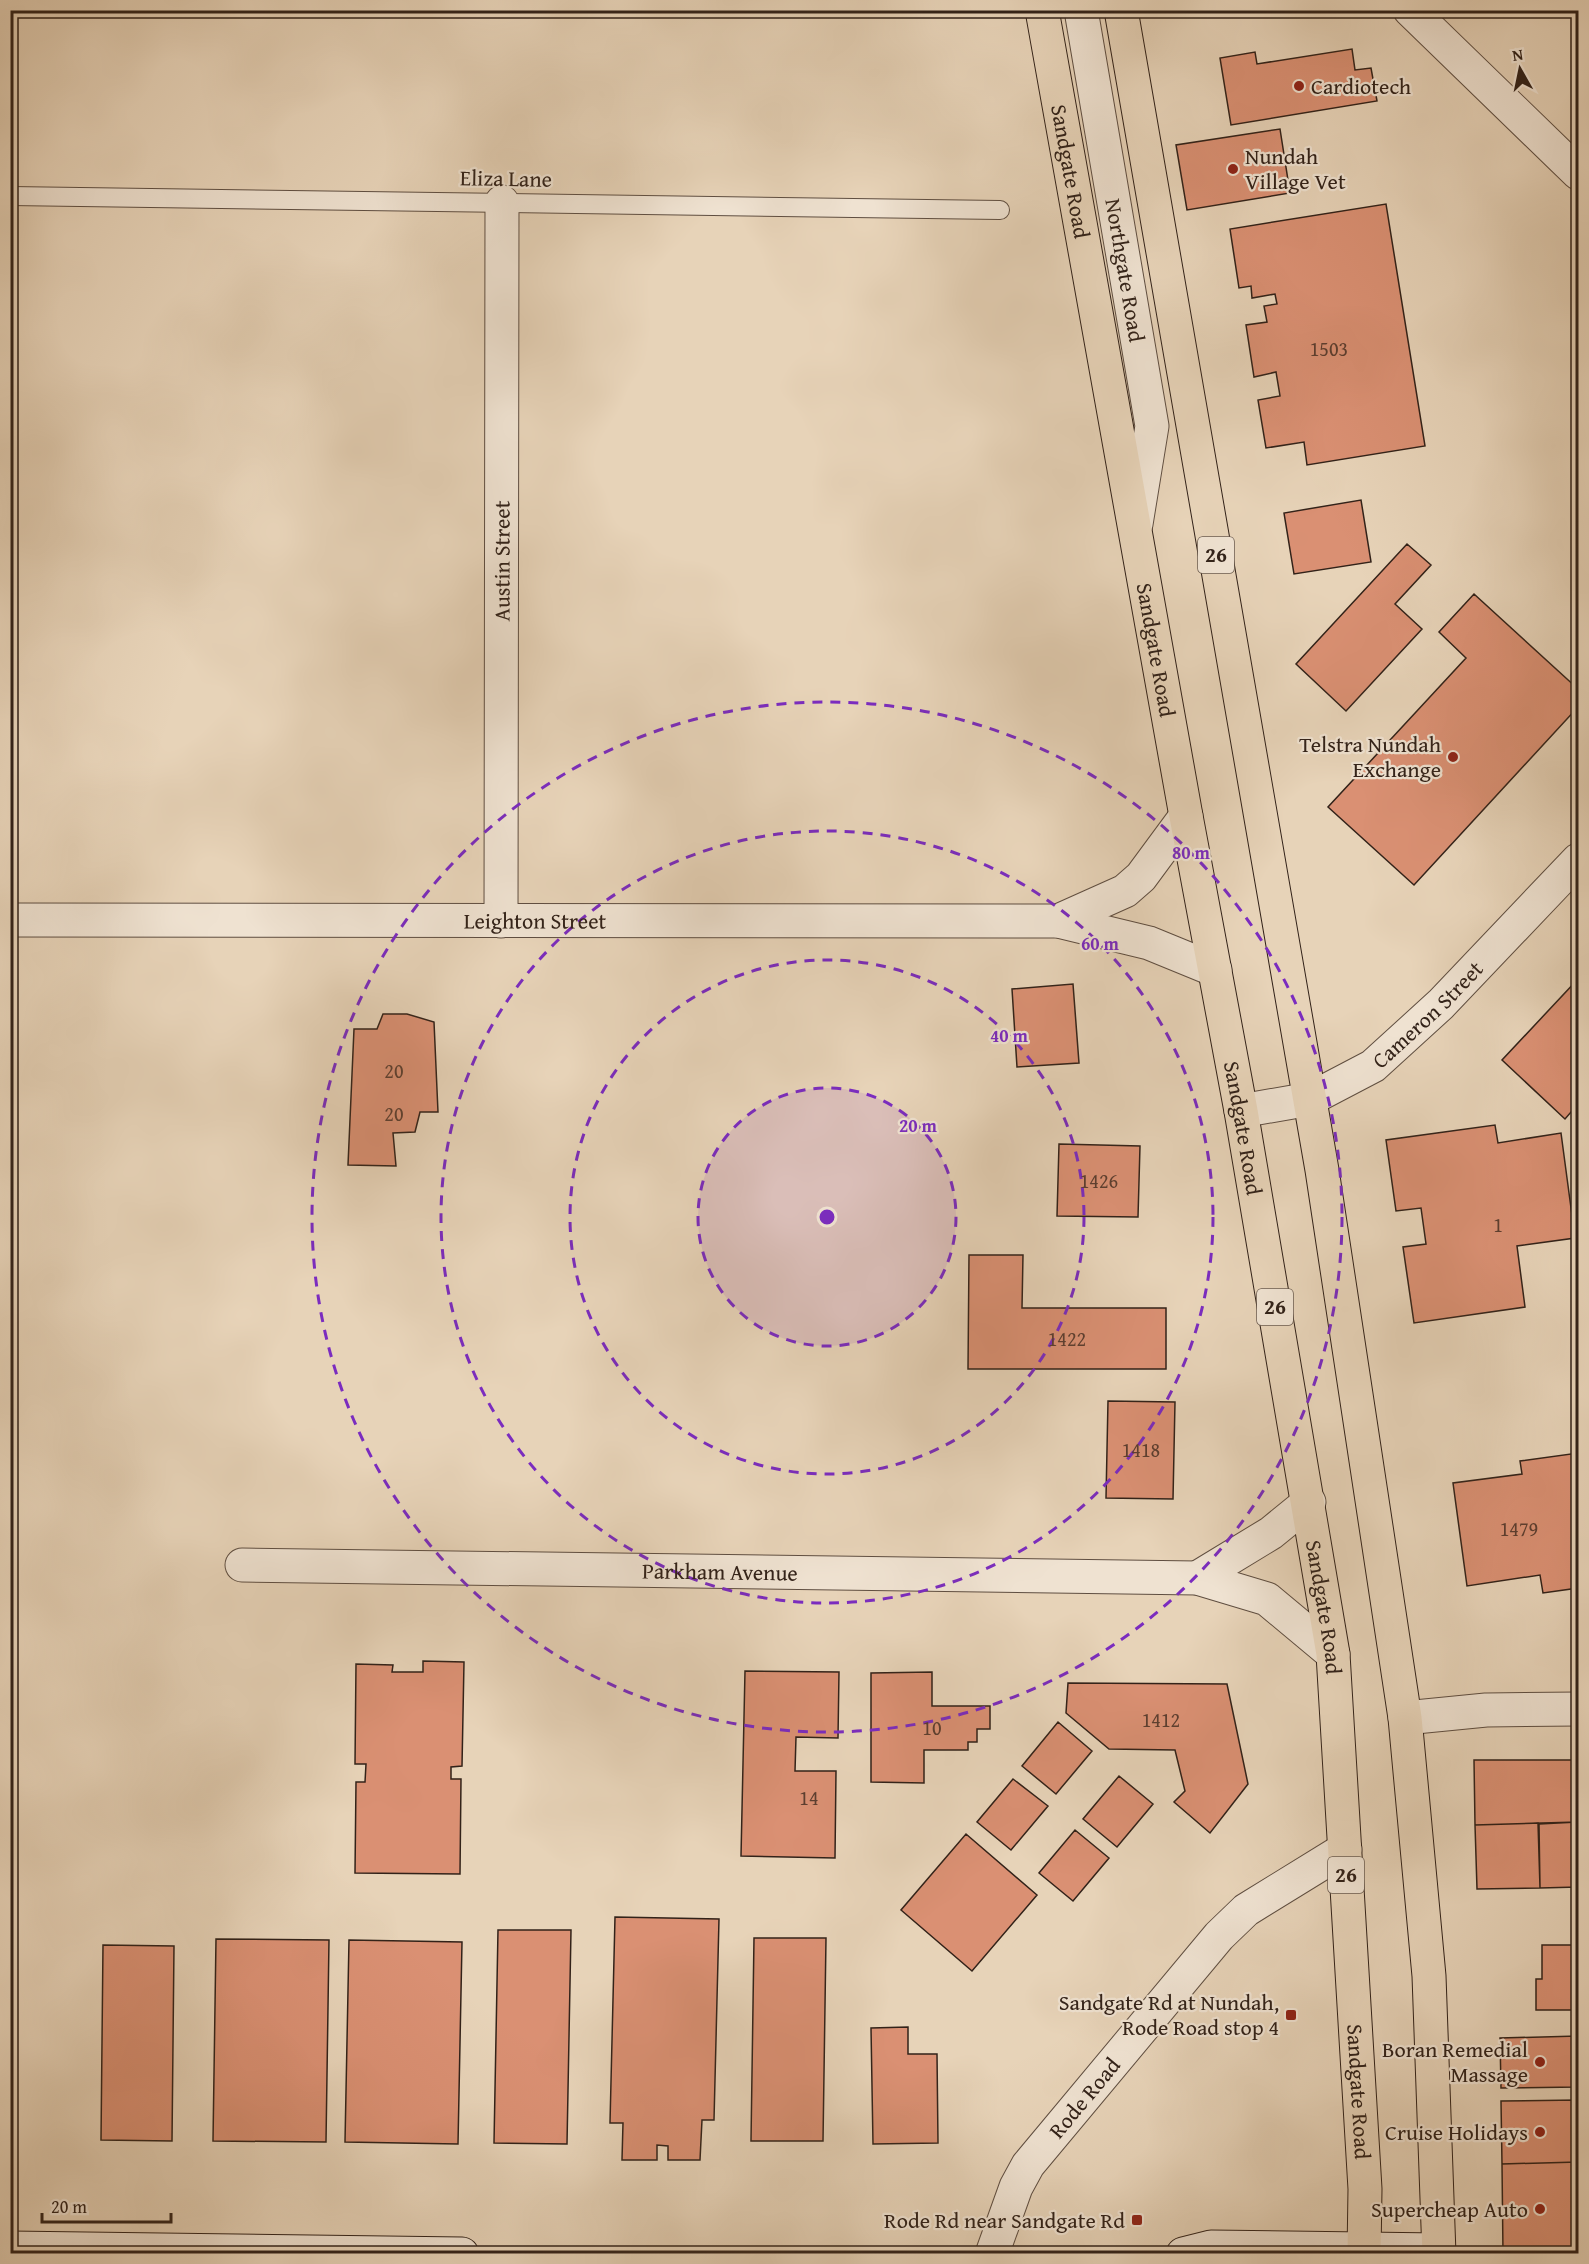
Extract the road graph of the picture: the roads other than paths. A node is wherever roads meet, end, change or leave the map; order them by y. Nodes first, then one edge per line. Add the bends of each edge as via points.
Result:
1 (1042, 10) edge
2 (1081, 10) edge
3 (1122, 10) edge
4 (1410, 10) edge
5 (1578, 173) edge
6 (10, 196) edge
7 (502, 202) junction
8 (1000, 210) dead end
9 (1135, 529) junction
10 (1186, 816) junction
11 (1578, 860) edge
12 (10, 920) edge
13 (501, 921) junction
14 (1058, 921) junction
15 (1215, 970) junction
16 (1310, 1099) junction
17 (1241, 1111) junction
18 (1309, 1502) junction
19 (242, 1564) dead end
20 (1197, 1578) junction
21 (1333, 1654) junction
22 (1578, 1709) edge
23 (1405, 1718) junction
24 (1345, 1849) junction
25 (10, 2248) edge
26 (1364, 2251) edge
27 (1439, 2252) edge
28 (462, 2253) edge
29 (992, 2253) edge
30 (1183, 2253) edge

1 - 9 highway, Sandgate Road / 26
2 - 9 street, Northgate Road via 1152,426
3 - 16 highway, 26
4 - 5 street
6 - 7 lane, Eliza Lane
7 - 8 lane, Eliza Lane
7 - 13 street, Austin Street
9 - 10 highway, Sandgate Road / 26
10 - 14 street, Leighton Street via 1141,877 1125,891
10 - 15 highway, Sandgate Road / 26
11 - 16 street, Cameron Street via 1442,1004 1386,1056
12 - 13 street, Leighton Street
13 - 14 street, Leighton Street
14 - 15 street, Leighton Street via 1149,943
15 - 17 highway, Sandgate Road / 26
16 - 17 street, Cameron Street
16 - 23 highway, 26
17 - 18 highway, Sandgate Road / 26
18 - 20 street via 1272,1533
18 - 21 highway, Sandgate Road / 26
19 - 20 street, Parkham Avenue
20 - 21 street, Parkham Avenue via 1267,1599
21 - 24 highway, Sandgate Road / 26
22 - 23 street via 1486,1710
23 - 27 highway, 26 via 1429,1976
24 - 26 highway, Sandgate Road / 26 via 1365,2189
24 - 29 street, Rode Road via 1246,1910 1219,1936 1028,2164
25 - 28 street
26 - 27 street
26 - 30 street via 1211,2247

